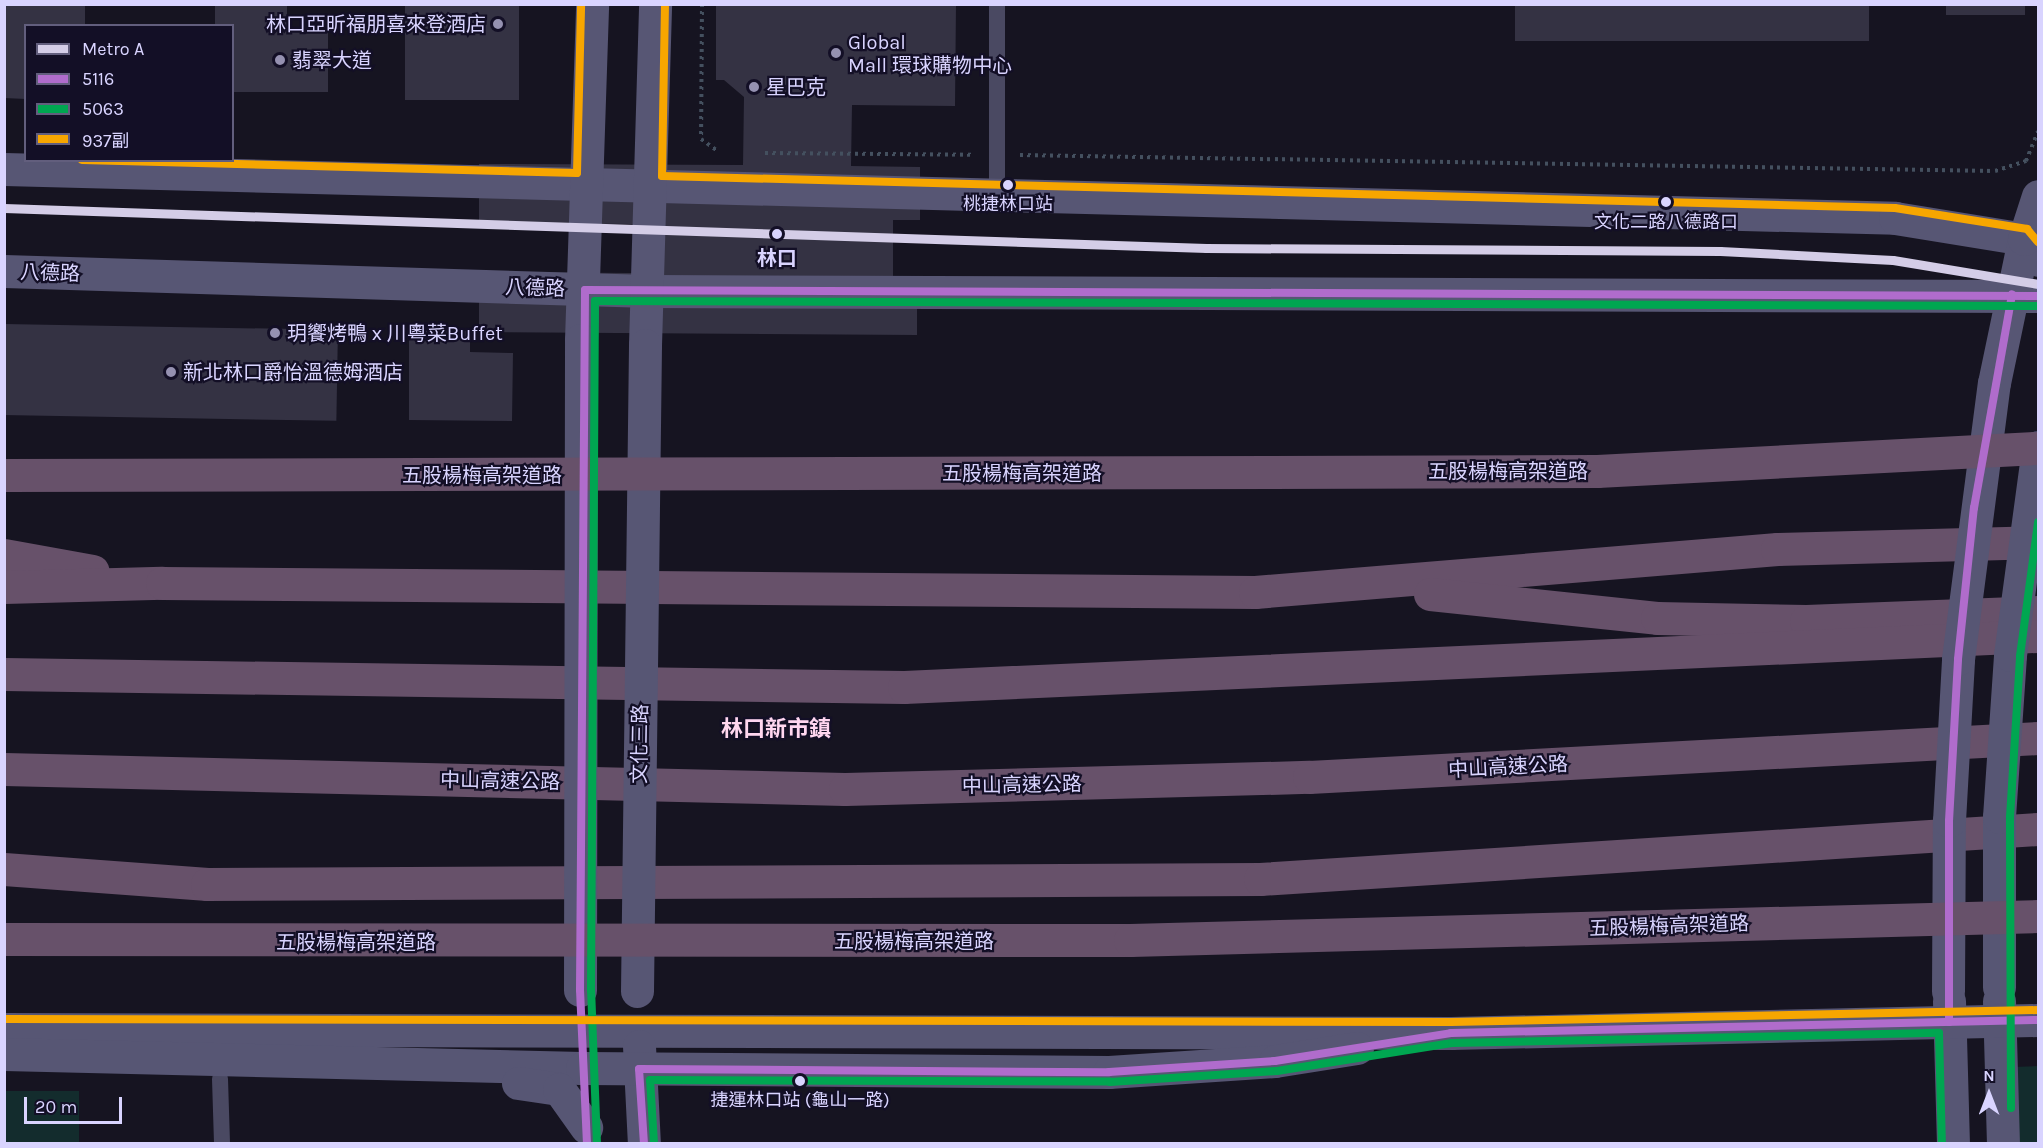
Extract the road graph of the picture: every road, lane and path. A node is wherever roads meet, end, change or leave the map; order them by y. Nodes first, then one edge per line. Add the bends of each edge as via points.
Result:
1 (592, 4) edge
2 (655, 4) edge
3 (702, 4) edge
4 (997, 4) edge
5 (2038, 131) edge
6 (726, 152) dead end
7 (762, 153) dead end
8 (997, 156) junction
9 (4, 169) edge
10 (587, 184) junction
11 (651, 186) junction
12 (997, 195) junction
13 (2038, 196) edge
14 (2031, 249) edge
15 (4, 272) edge
16 (585, 290) junction
17 (649, 291) junction
18 (2025, 295) edge
19 (2038, 448) edge
20 (4, 475) edge
21 (2038, 542) edge
22 (4, 555) edge
23 (162, 583) junction
24 (1356, 586) junction
25 (4, 587) edge
26 (2038, 612) edge
27 (2038, 636) edge
28 (4, 674) edge
29 (2038, 738) edge
30 (4, 769) edge
31 (2038, 829) edge
32 (4, 869) edge
33 (2038, 916) edge
34 (4, 939) edge
35 (1949, 1006) junction
36 (2038, 1020) edge
37 (2000, 1021) junction
38 (4, 1029) edge
39 (581, 1029) junction
40 (638, 1029) junction
41 (1451, 1033) junction
42 (4, 1054) edge
43 (64, 1057) junction
44 (582, 1068) junction
45 (639, 1069) junction
46 (220, 1078) junction
47 (586, 1135) edge
48 (222, 1143) edge
49 (644, 1143) edge
50 (1953, 1143) edge
51 (2004, 1143) edge

1 - 10 street
2 - 11 street, 文化三路
3 - 6 path via 701,139 715,152
4 - 8 lane
5 - 8 path via 2026,161 1995,171
7 - 8 path
8 - 12 lane
9 - 10 street
10 - 11 street
10 - 16 street
11 - 12 street
11 - 17 street, 文化三路
12 - 14 street via 1895,218
13 - 14 street
14 - 18 street
15 - 16 street, 八德路
16 - 17 street, 八德路
16 - 39 street, bridge via 581,340
17 - 18 street, 八德路
17 - 40 street, 文化三路, bridge via 645,345
18 - 35 street, bridge via 1994,383 1958,659 1949,821
19 - 20 highway, 五股楊梅高架道路, bridge via 1597,471
19 - 37 street, bridge via 2010,655 1998,818
21 - 24 highway via 1777,549
22 - 23 highway
23 - 24 highway via 1256,592
23 - 25 highway
24 - 26 highway via 1657,618 1806,621
27 - 28 highway via 904,687
29 - 30 highway, 中山高速公路 via 1309,777 845,789
31 - 32 highway via 1260,879 207,884
33 - 34 highway, 五股楊梅高架道路, bridge via 1130,940
35 - 37 street
35 - 41 street
35 - 50 street
36 - 37 street
37 - 51 street
38 - 39 street
39 - 40 street
39 - 44 street
40 - 41 street
40 - 45 street, 文化三路
41 - 45 street via 1275,1061 1108,1072
42 - 43 street
43 - 44 street
43 - 46 street
44 - 45 street
44 - 47 street
45 - 49 street, 文化三路
46 - 47 street via 541,1084 559,1089
46 - 48 lane

